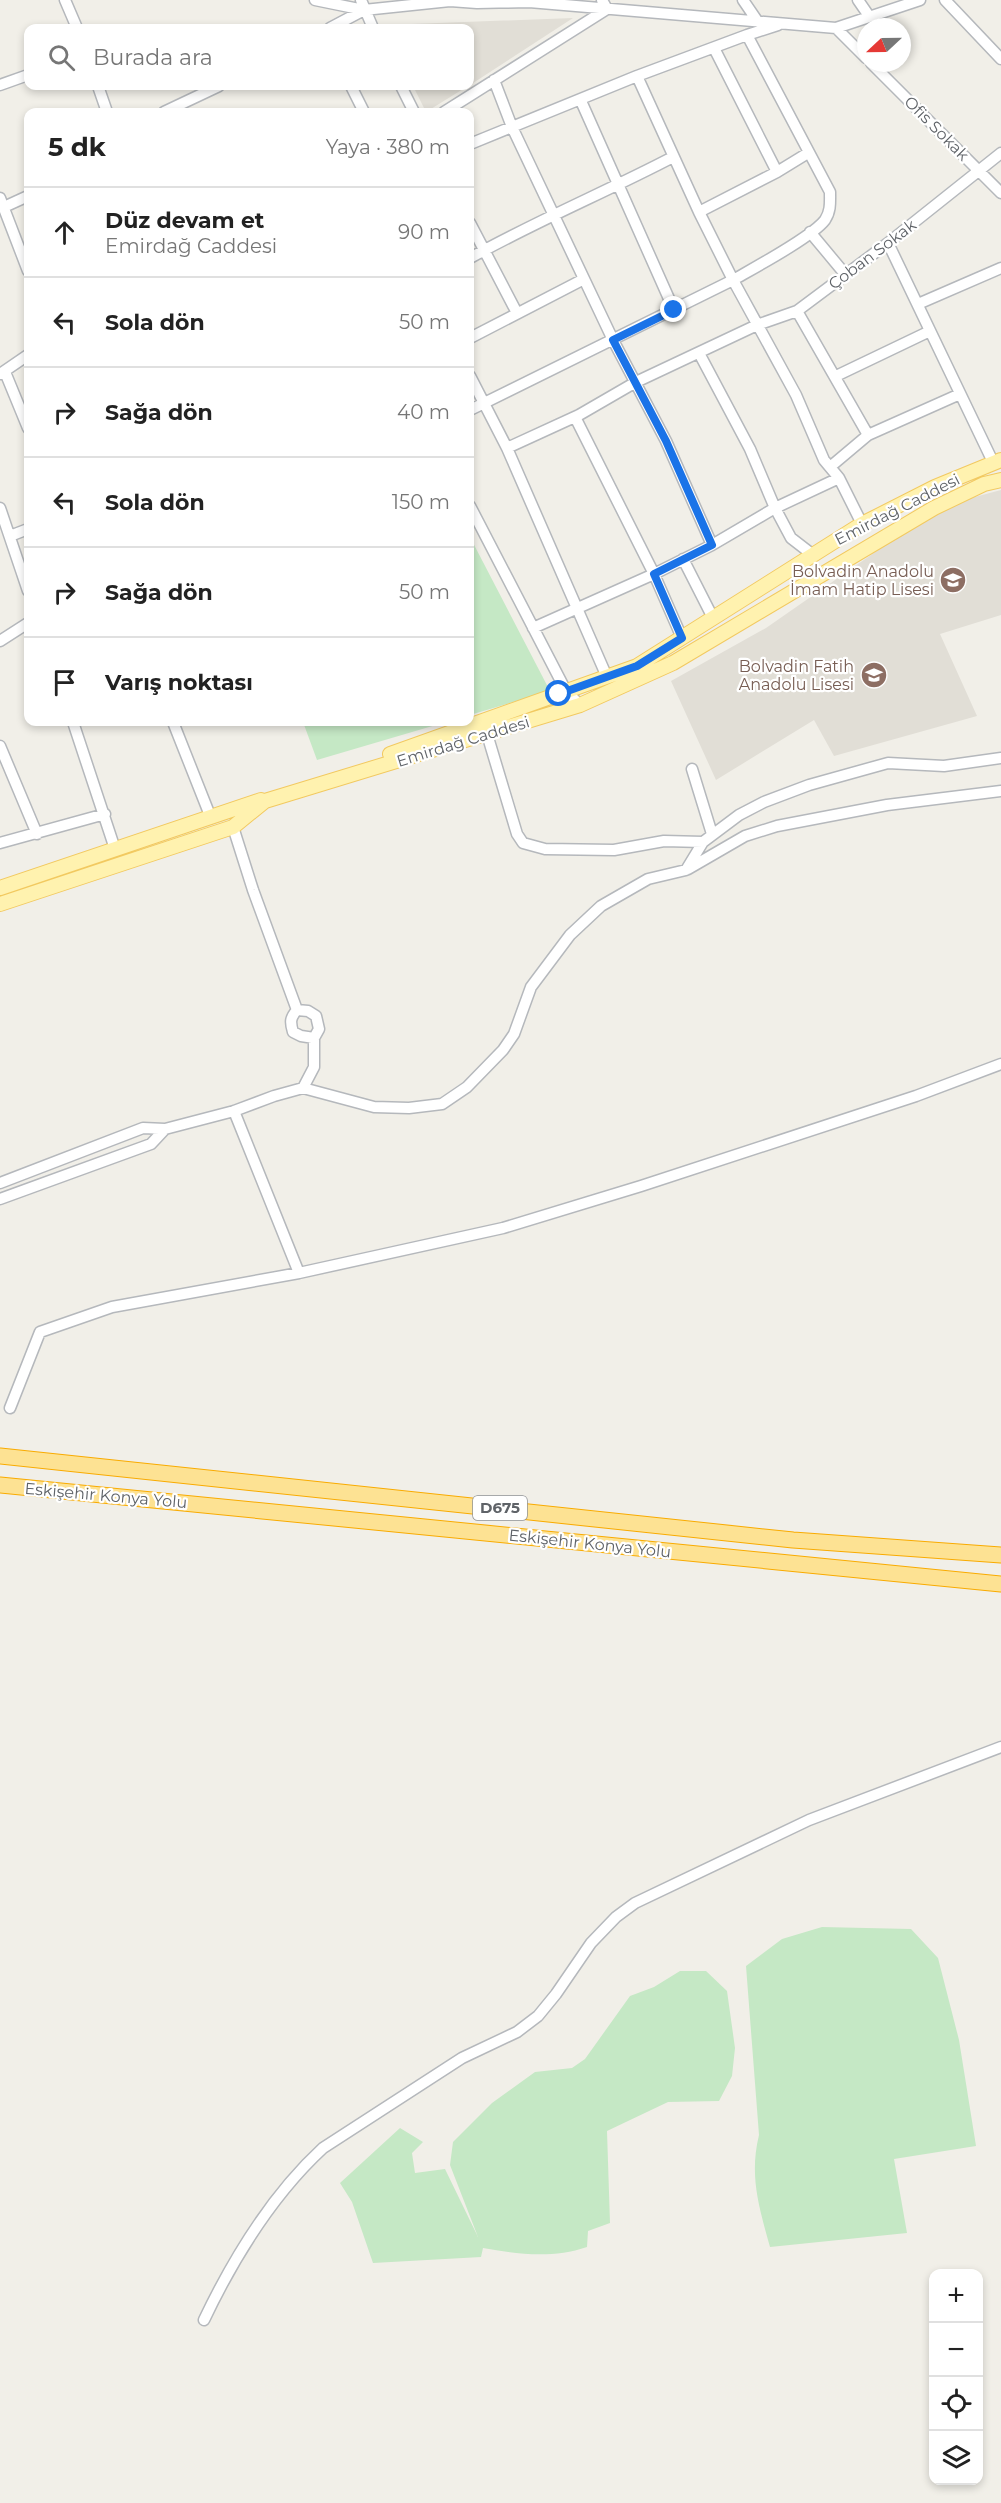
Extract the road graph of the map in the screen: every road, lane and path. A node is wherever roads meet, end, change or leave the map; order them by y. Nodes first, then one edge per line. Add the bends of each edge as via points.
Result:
1 (65, 0) edge
2 (315, 0) edge
3 (743, 0) edge
4 (858, 0) edge
5 (920, 0) edge
6 (945, 0) edge
7 (450, 1) edge
8 (528, 1) edge
9 (604, 4) edge
10 (362, 5) edge
11 (627, 5) edge
12 (869, 16) junction
13 (758, 22) junction
14 (75, 24) edge
15 (336, 24) edge
16 (371, 24) edge
17 (784, 24) junction
18 (836, 28) junction
19 (747, 35) junction
20 (714, 48) junction
21 (857, 49) edge
22 (1001, 59) edge
23 (880, 72) edge
24 (24, 76) edge
25 (637, 76) junction
26 (494, 80) junction
27 (0, 85) edge
28 (99, 90) edge
29 (211, 90) edge
30 (353, 90) edge
31 (403, 90) edge
32 (581, 101) junction
33 (106, 108) edge
34 (172, 108) edge
35 (362, 108) edge
36 (412, 108) edge
37 (450, 108) edge
38 (512, 127) junction
39 (474, 142) edge
40 (808, 153) junction
41 (1001, 153) edge
42 (673, 157) junction
43 (980, 171) junction
44 (777, 172) junction
45 (618, 185) junction
46 (1001, 194) edge
47 (24, 197) edge
48 (2, 202) edge
49 (699, 212) junction
50 (553, 214) junction
51 (474, 231) edge
52 (810, 232) junction
53 (888, 243) junction
54 (484, 250) junction
55 (474, 256) edge
56 (24, 260) edge
57 (1001, 268) edge
58 (845, 274) junction
59 (584, 279) junction
60 (733, 280) junction
61 (918, 304) junction
62 (674, 310) junction
63 (796, 311) junction
64 (517, 313) junction
65 (756, 325) junction
66 (930, 331) junction
67 (474, 336) edge
68 (613, 340) junction
69 (699, 353) junction
70 (24, 358) edge
71 (2, 373) edge
72 (836, 376) junction
73 (636, 382) junction
74 (474, 385) edge
75 (960, 394) junction
76 (482, 403) junction
77 (474, 408) edge
78 (575, 417) junction
79 (24, 420) edge
80 (867, 435) junction
81 (507, 448) junction
82 (997, 461) edge
83 (830, 467) junction
84 (839, 478) junction
85 (1001, 480) edge
86 (0, 508) edge
87 (775, 508) junction
88 (474, 514) edge
89 (862, 524) junction
90 (24, 531) edge
91 (10, 536) junction
92 (712, 545) junction
93 (813, 555) junction
94 (683, 559) junction
95 (654, 574) junction
96 (24, 579) edge
97 (576, 608) junction
98 (713, 618) junction
99 (24, 626) edge
100 (533, 628) junction
101 (682, 638) junction
102 (0, 641) edge
103 (607, 677) junction
104 (566, 691) junction
105 (580, 705) junction
106 (474, 724) edge
107 (74, 726) edge
108 (175, 726) edge
109 (468, 726) edge
110 (487, 734) junction
111 (0, 746) edge
112 (1001, 758) edge
113 (692, 769) dead end
114 (1001, 791) edge
115 (105, 814) junction
116 (211, 818) junction
117 (233, 827) junction
118 (37, 834) junction
119 (707, 838) junction
120 (0, 843) edge
121 (115, 849) junction
122 (686, 870) junction
123 (1, 886) edge
124 (3, 903) edge
125 (297, 1010) junction
126 (314, 1038) junction
127 (1001, 1064) edge
128 (303, 1088) junction
129 (234, 1111) junction
130 (165, 1129) junction
131 (0, 1183) edge
132 (0, 1199) edge
133 (299, 1273) junction
134 (10, 1408) dead end
135 (0, 1456) edge
136 (0, 1485) edge
137 (1001, 1555) edge
138 (1001, 1584) edge
139 (1001, 1747) edge
140 (204, 2320) dead end

1 - 14 street
2 - 10 street
3 - 13 street
4 - 12 street
5 - 12 street
6 - 22 street
7 - 8 street
7 - 10 street
8 - 9 street
9 - 11 street
9 - 26 street
10 - 15 street
10 - 16 street
11 - 13 street
12 - 18 street
13 - 17 street
17 - 18 street
17 - 19 street
18 - 21 street
19 - 20 street
19 - 40 street
20 - 25 street
20 - 44 street
23 - 43 street, Ofis Sokak
24 - 27 street
25 - 32 street
25 - 42 street
26 - 37 street
26 - 38 street
28 - 33 street
29 - 34 street
30 - 35 street
31 - 36 street
32 - 38 street
32 - 45 street
38 - 39 street
38 - 50 street
40 - 44 street
40 - 52 street via 830,192 825,220
41 - 43 street, Çoban Sokak
42 - 45 street
42 - 49 street
43 - 46 street, Ofis Sokak
43 - 53 street, Çoban Sokak
44 - 49 street
45 - 50 street
45 - 62 street
47 - 48 street
48 - 56 street
49 - 60 street
50 - 54 street
50 - 59 street
51 - 54 street
52 - 58 street
52 - 60 street
53 - 58 street, Çoban Sokak
53 - 61 street
54 - 55 street
54 - 64 street
57 - 61 street
58 - 63 street, Çoban Sokak
59 - 64 street
59 - 68 street
60 - 62 street
60 - 65 street
61 - 66 street
62 - 68 street
63 - 65 street, Çoban Sokak
63 - 72 street
64 - 67 street
65 - 69 street, Çoban Sokak
65 - 83 street via 796,395
66 - 72 street
66 - 75 street
68 - 73 street
68 - 76 street
69 - 73 street, Çoban Sokak
69 - 87 street via 750,450
70 - 71 street
71 - 79 street
72 - 80 street
73 - 78 street, Çoban Sokak
73 - 92 street
74 - 76 street
75 - 80 street
75 - 82 street
76 - 77 street
76 - 81 street
78 - 81 street, Çoban Sokak
78 - 95 street
80 - 83 street
81 - 97 street
82 - 89 main road, Emirdağ Caddesi
83 - 84 street
84 - 87 street
84 - 89 street
85 - 105 main road, Emirdağ Caddesi via 934,508 673,663
86 - 91 street
87 - 92 street
87 - 93 street via 791,538
88 - 100 street
89 - 93 main road, Emirdağ Caddesi
90 - 91 street
91 - 96 street
92 - 94 street
93 - 98 main road, Emirdağ Caddesi
94 - 95 street
94 - 98 street
95 - 97 street
95 - 101 street
97 - 100 street
97 - 103 street
98 - 101 main road, Emirdağ Caddesi
99 - 102 street
100 - 104 street
101 - 103 main road, Emirdağ Caddesi via 637,666
103 - 104 main road, Emirdağ Caddesi
104 - 105 street
104 - 106 main road, Emirdağ Caddesi
105 - 110 main road, Emirdağ Caddesi
107 - 115 street
108 - 116 street
109 - 116 main road, Emirdağ Caddesi
110 - 117 main road, Emirdağ Caddesi via 265,801
110 - 119 street via 523,843 545,849 614,850
111 - 118 street
112 - 119 street via 944,766 888,763 764,802
113 - 119 street
114 - 122 street via 887,805 777,826 745,836
115 - 118 street
115 - 121 street
116 - 121 main road, Emirdağ Caddesi
117 - 124 main road, Emirdağ Caddesi
117 - 125 street
118 - 120 street
119 - 122 street
121 - 123 main road, Emirdağ Caddesi
122 - 128 street via 648,879 601,906 570,935 531,987 514,1034 503,1050 467,1087 442,1104 374,1107
123 - 124 street
125 - 126 street via 316,1016 319,1029
125 - 126 street via 291,1016 293,1032
126 - 128 street via 314,1066
127 - 133 street via 916,1096 513,1225
128 - 129 street
129 - 130 street
129 - 133 street
130 - 131 street via 143,1128
130 - 132 street via 151,1144
133 - 134 street via 112,1307 40,1332
135 - 137 highway, D675 via 793,1540
136 - 138 highway, Eskişehir Konya Yolu / D675
139 - 140 street via 809,1820 634,1903 591,1943 556,1994 517,2032 462,2058 342,2135 303,2166 248,2236

